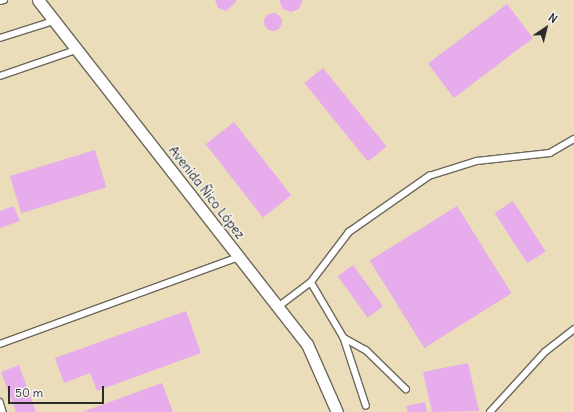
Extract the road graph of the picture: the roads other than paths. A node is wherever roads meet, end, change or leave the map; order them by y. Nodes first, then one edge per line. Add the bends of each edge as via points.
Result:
1 (4, 0) edge
2 (38, 0) edge
3 (0, 1) edge
4 (54, 21) junction
5 (0, 38) edge
6 (76, 50) junction
7 (0, 76) edge
8 (574, 139) edge
9 (240, 257) junction
10 (311, 282) junction
11 (278, 308) junction
12 (574, 329) edge
13 (344, 338) junction
14 (0, 344) edge
15 (406, 389) dead end
16 (0, 402) edge
17 (366, 405) dead end
18 (3, 412) edge
19 (337, 412) edge
20 (490, 412) edge

1 - 3 lane
2 - 4 street, Avenida Ñico López
4 - 5 lane
4 - 6 street, Avenida Ñico López
6 - 7 lane
6 - 9 street, Avenida Ñico López
8 - 10 lane via 550,153 477,161 429,176 349,232
9 - 11 street, Avenida Ñico López
9 - 14 lane
10 - 11 lane
10 - 13 lane
11 - 19 street, Avenida Ñico López via 307,344
12 - 20 lane via 545,352
13 - 15 lane via 366,350
13 - 17 lane
16 - 18 lane

